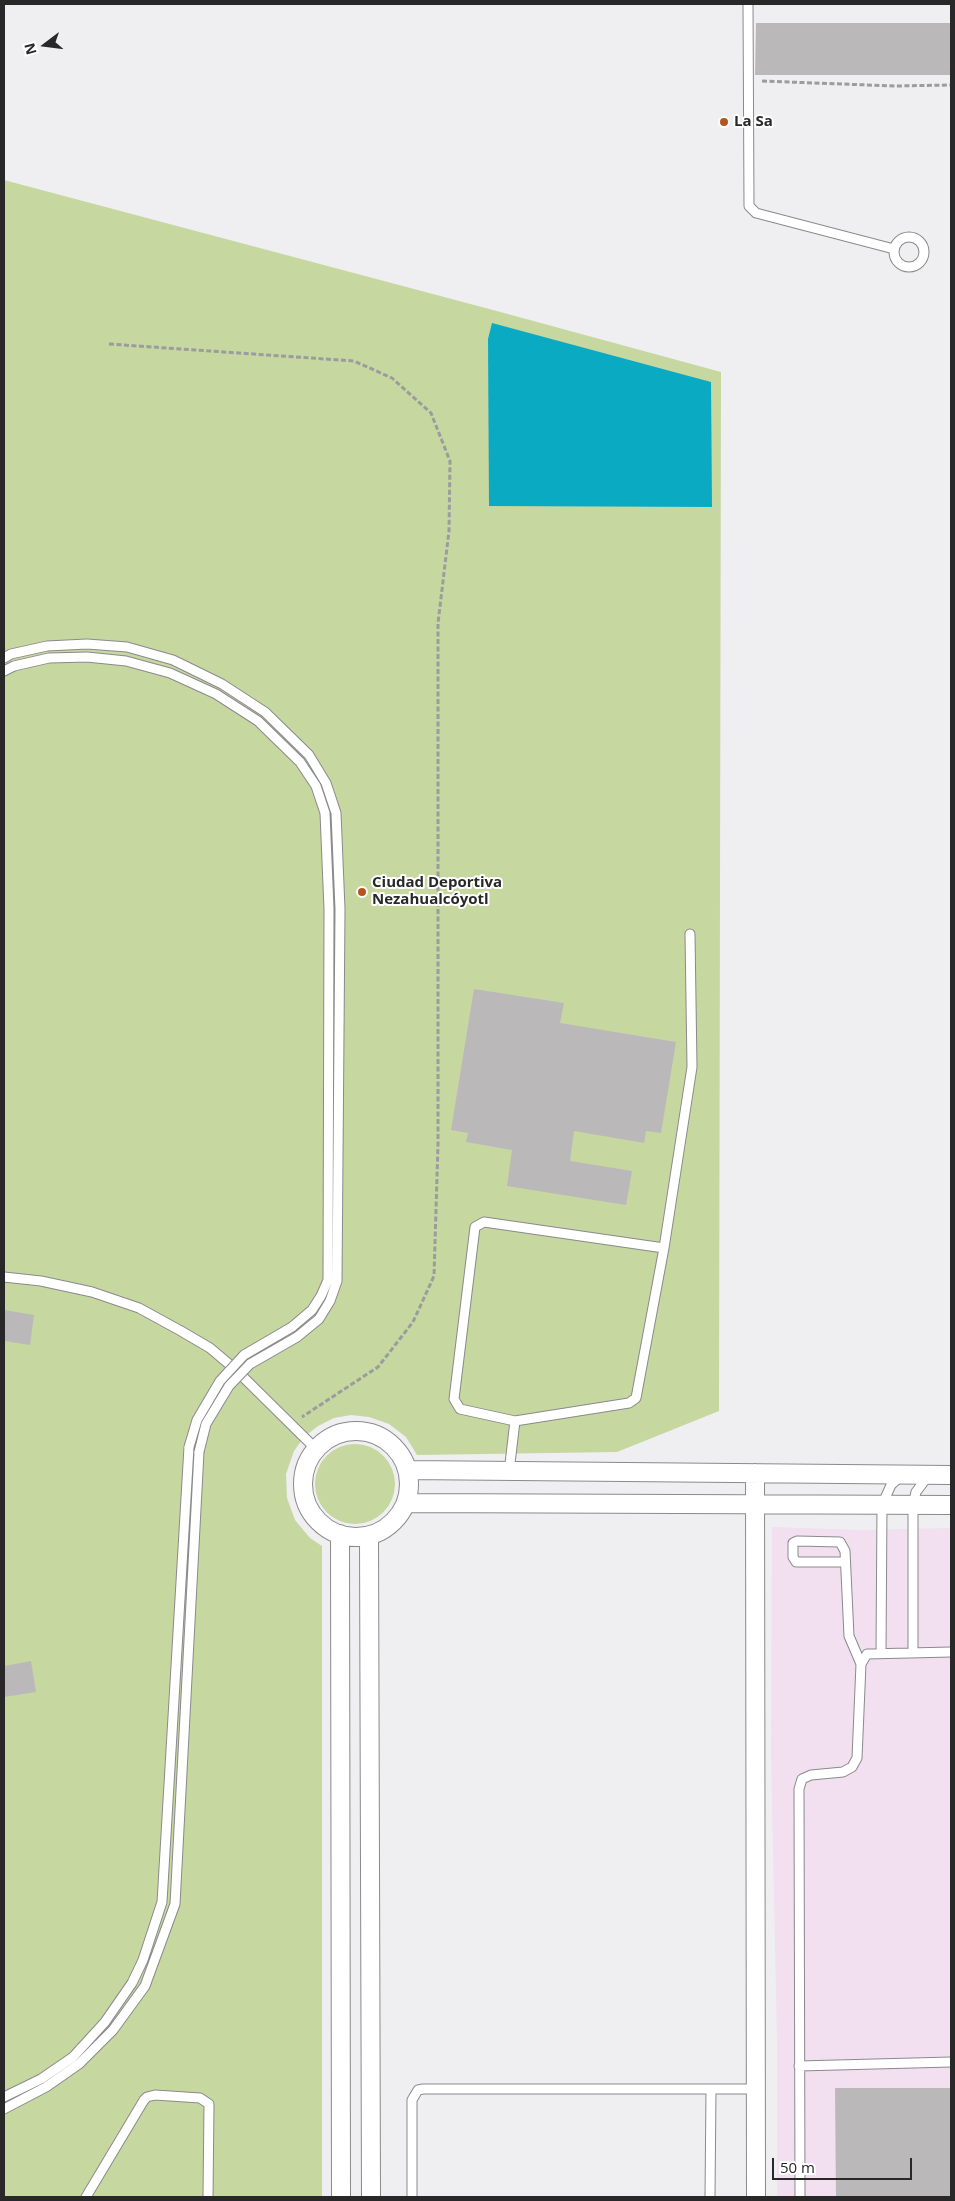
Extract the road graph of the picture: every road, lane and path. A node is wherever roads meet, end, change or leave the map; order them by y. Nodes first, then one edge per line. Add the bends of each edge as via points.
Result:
1 (748, 4) edge
2 (748, 80) junction
3 (951, 85) edge
4 (894, 249) dead end
5 (109, 344) dead end
6 (4, 658) edge
7 (4, 671) edge
8 (690, 934) dead end
9 (664, 1248) junction
10 (4, 1277) edge
11 (515, 1421) junction
12 (291, 1424) junction
13 (315, 1448) junction
14 (408, 1470) junction
15 (509, 1472) junction
16 (755, 1473) junction
17 (951, 1475) edge
18 (901, 1476) junction
19 (928, 1476) junction
20 (406, 1503) junction
21 (756, 1504) junction
22 (882, 1505) junction
23 (913, 1505) junction
24 (951, 1505) edge
25 (340, 1534) junction
26 (369, 1536) junction
27 (845, 1562) junction
28 (913, 1652) junction
29 (951, 1652) edge
30 (880, 1653) junction
31 (861, 1664) junction
32 (951, 2062) edge
33 (799, 2066) junction
34 (711, 2089) junction
35 (756, 2089) junction
36 (4, 2097) edge
37 (4, 2109) edge
38 (86, 2197) edge
39 (208, 2197) edge
40 (341, 2197) edge
41 (370, 2197) edge
42 (412, 2197) edge
43 (710, 2197) edge
44 (756, 2197) edge
45 (800, 2197) edge

1 - 2 lane
2 - 3 path
2 - 4 lane via 748,202 752,210
5 - 12 path via 354,361 392,378 431,414 450,461 449,531 438,623 438,1125 434,1276 413,1322 378,1368
6 - 37 lane, bridge via 47,646 127,647 173,660 222,684 265,712 309,755 326,783 336,813 340,909 337,1281 330,1302 319,1319 250,1364 229,1386 206,1424 199,1452 175,1904 145,1986 113,2030 79,2064 46,2087
7 - 36 lane, bridge via 49,658 126,661 170,673 216,694 258,721 300,762 316,786 325,813 329,909 328,1280 312,1310 292,1327 244,1355 220,1381 197,1420 189,1448 162,1902 132,1984 105,2022 73,2056 41,2079
8 - 9 lane via 692,1067
9 - 11 lane via 636,1398 629,1403
9 - 11 lane via 484,1222 476,1227 454,1399 460,1409
10 - 12 lane via 92,1292 139,1308 210,1348
11 - 15 lane
12 - 13 lane
13 - 14 street via 343,1431 360,1430 391,1442 402,1455
13 - 25 street via 303,1479 304,1496 311,1512 322,1524
14 - 15 street
14 - 20 street via 410,1487
15 - 16 street
16 - 18 street
16 - 21 street
17 - 19 street
18 - 19 street
18 - 22 lane via 891,1485
19 - 23 lane via 916,1492
20 - 21 street
20 - 26 street via 391,1524
21 - 22 street
21 - 35 street
22 - 23 street
22 - 30 lane
23 - 24 street
23 - 28 lane
25 - 26 street
25 - 40 street
26 - 41 street
27 - 27 lane via 845,1551 840,1542 797,1541 793,1544 796,1562
27 - 31 lane via 848,1636
28 - 29 lane
28 - 30 lane
30 - 31 lane via 867,1654
31 - 33 lane via 857,1758 852,1767 843,1772 802,1779 799,1788
32 - 33 lane
33 - 45 lane
34 - 35 lane
34 - 42 lane via 418,2090 412,2100
34 - 43 lane
35 - 44 street
38 - 39 lane via 144,2100 155,2095 200,2098 209,2104

